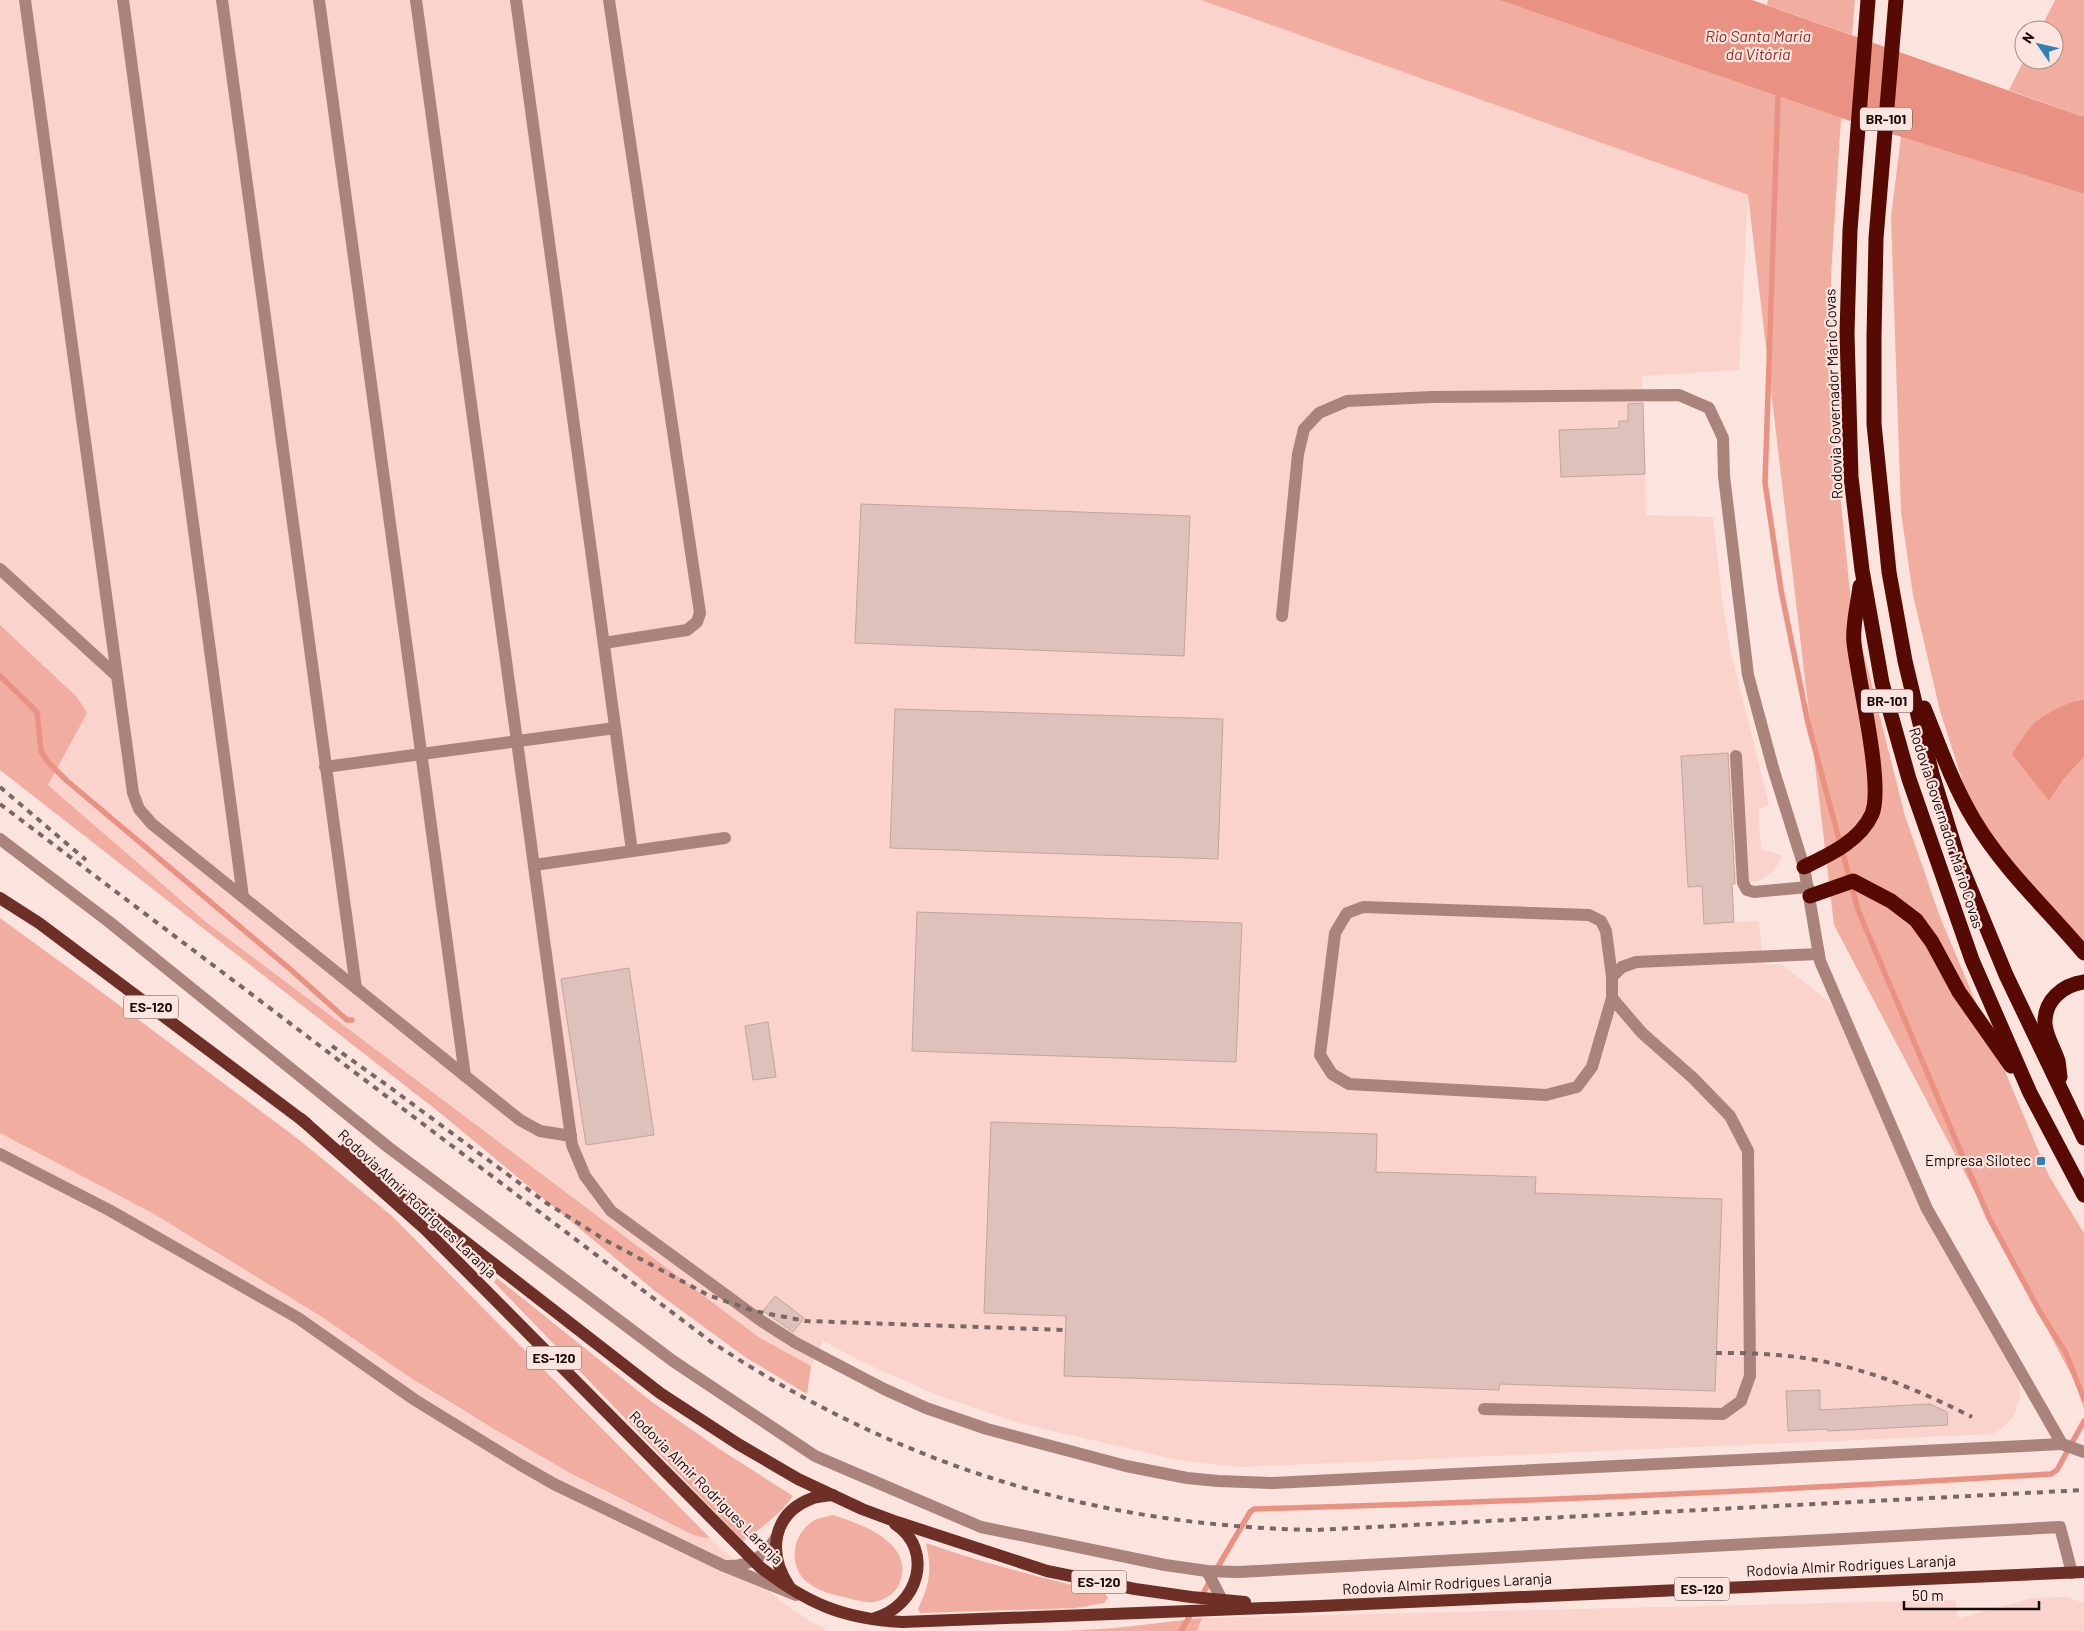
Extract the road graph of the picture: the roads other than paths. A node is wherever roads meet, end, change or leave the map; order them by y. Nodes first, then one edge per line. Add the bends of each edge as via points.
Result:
1 (24, 0) edge
2 (123, 0) edge
3 (222, 0) edge
4 (319, 0) edge
5 (416, 0) edge
6 (516, 0) edge
7 (609, 0) edge
8 (1868, 0) edge
9 (1896, 0) edge
10 (0, 569) edge
11 (1862, 570) junction
12 (1282, 616) dead end
13 (604, 643) junction
14 (1905, 661) junction
15 (117, 676) junction
16 (615, 728) junction
17 (517, 741) junction
18 (421, 754) junction
19 (1736, 756) dead end
20 (326, 767) junction
21 (725, 838) dead end
22 (0, 839) edge
23 (632, 851) junction
24 (534, 865) junction
25 (1804, 867) junction
26 (1809, 891) junction
27 (243, 897) junction
28 (0, 898) edge
29 (2084, 953) edge
30 (1819, 954) junction
31 (1612, 977) junction
32 (2084, 982) edge
33 (356, 988) junction
34 (1612, 998) junction
35 (465, 1076) junction
36 (2030, 1093) junction
37 (2063, 1095) junction
38 (300, 1119) junction
39 (571, 1136) junction
40 (2084, 1138) edge
41 (0, 1154) edge
42 (2084, 1195) edge
43 (1484, 1410) dead end
44 (2062, 1444) junction
45 (2084, 1452) edge
46 (832, 1495) junction
47 (886, 1518) junction
48 (777, 1536) junction
49 (753, 1561) junction
50 (724, 1566) junction
51 (1206, 1571) junction
52 (2078, 1572) edge
53 (805, 1598) junction
54 (1222, 1600) junction
55 (1320, 1606) junction
56 (870, 1619) junction

1 - 15 street
2 - 27 street
3 - 20 street
4 - 18 street
5 - 17 street
6 - 13 street
7 - 13 street via 700,613 697,622 688,630
8 - 11 highway, Rodovia Governador Mário Covas / BR-101 via 1850,230 1847,333 1851,477
9 - 14 highway, Rodovia Governador Mário Covas / BR-101 via 1876,238 1874,424 1889,572
10 - 15 street
11 - 25 highway via 1854,641 1875,784 1872,812 1861,830 1842,846
11 - 36 highway, Rodovia Governador Mário Covas / BR-101 via 1882,683 1909,779 1972,960
12 - 25 street via 1298,454 1304,429 1318,414 1346,401 1432,397 1679,395 1709,408 1722,438 1748,675
13 - 16 street
14 - 29 highway via 1953,779 1974,820 2000,858
14 - 37 highway, Rodovia Governador Mário Covas / BR-101 via 1932,774 1959,861 2006,975
15 - 27 street via 133,793 139,809 152,824
16 - 17 street
16 - 23 street
17 - 18 street
17 - 24 street
18 - 20 street
18 - 35 street
19 - 26 street via 1743,883 1747,890 1754,892
20 - 33 street
21 - 23 street
22 - 51 street via 388,1147 673,1361 815,1456 981,1527
23 - 24 street
24 - 39 street
25 - 26 street
26 - 30 street
26 - 36 highway via 1853,881 1891,900 1916,920 1960,992
27 - 33 street
28 - 38 main road, Rodovia Almir Rodrigues Laranja / ES-120 via 39,923
30 - 31 street via 1636,962 1622,967
30 - 44 street via 1927,1209
31 - 34 street
31 - 34 street via 1606,931 1601,921 1589,915 1363,907 1347,913 1335,932 1320,1055 1332,1074 1349,1084 1546,1095 1577,1087 1592,1067
32 - 37 highway via 2061,990 2046,1011 2045,1024 2058,1061
33 - 35 street
34 - 43 street via 1642,1033 1730,1116 1748,1151 1750,1376 1740,1401 1723,1414
35 - 39 street via 530,1126
36 - 42 highway, Rodovia Governador Mário Covas / BR-101
37 - 40 highway, Rodovia Governador Mário Covas / BR-101
38 - 46 main road, Rodovia Almir Rodrigues Laranja / ES-120 via 393,1184 660,1393 764,1460
38 - 49 main road, Rodovia Almir Rodrigues Laranja / ES-120 via 425,1228
39 - 44 street via 585,1176 611,1211 796,1343 884,1390 956,1419 1156,1473 1218,1481 1273,1483
41 - 50 street via 109,1210 298,1318 415,1400 554,1484
44 - 45 street
46 - 47 main road, Rodovia Almir Rodrigues Laranja / ES-120
46 - 48 main road via 814,1497 798,1506 785,1519
47 - 54 main road, Rodovia Almir Rodrigues Laranja / ES-120 via 1047,1571 1135,1589
47 - 56 main road via 911,1541 917,1558 917,1575 912,1591 901,1605 887,1615
48 - 49 street via 768,1550
48 - 53 main road via 775,1554 780,1572 790,1587
49 - 50 street
49 - 53 main road, Rodovia Almir Rodrigues Laranja / ES-120
50 - 53 street
51 - 52 street via 2060,1527
51 - 54 street
52 - 55 main road, Rodovia Almir Rodrigues Laranja / ES-120
53 - 56 main road, Rodovia Almir Rodrigues Laranja / ES-120 via 832,1610
54 - 55 main road, Rodovia Almir Rodrigues Laranja / ES-120
55 - 56 main road, Rodovia Almir Rodrigues Laranja / ES-120 via 902,1622

